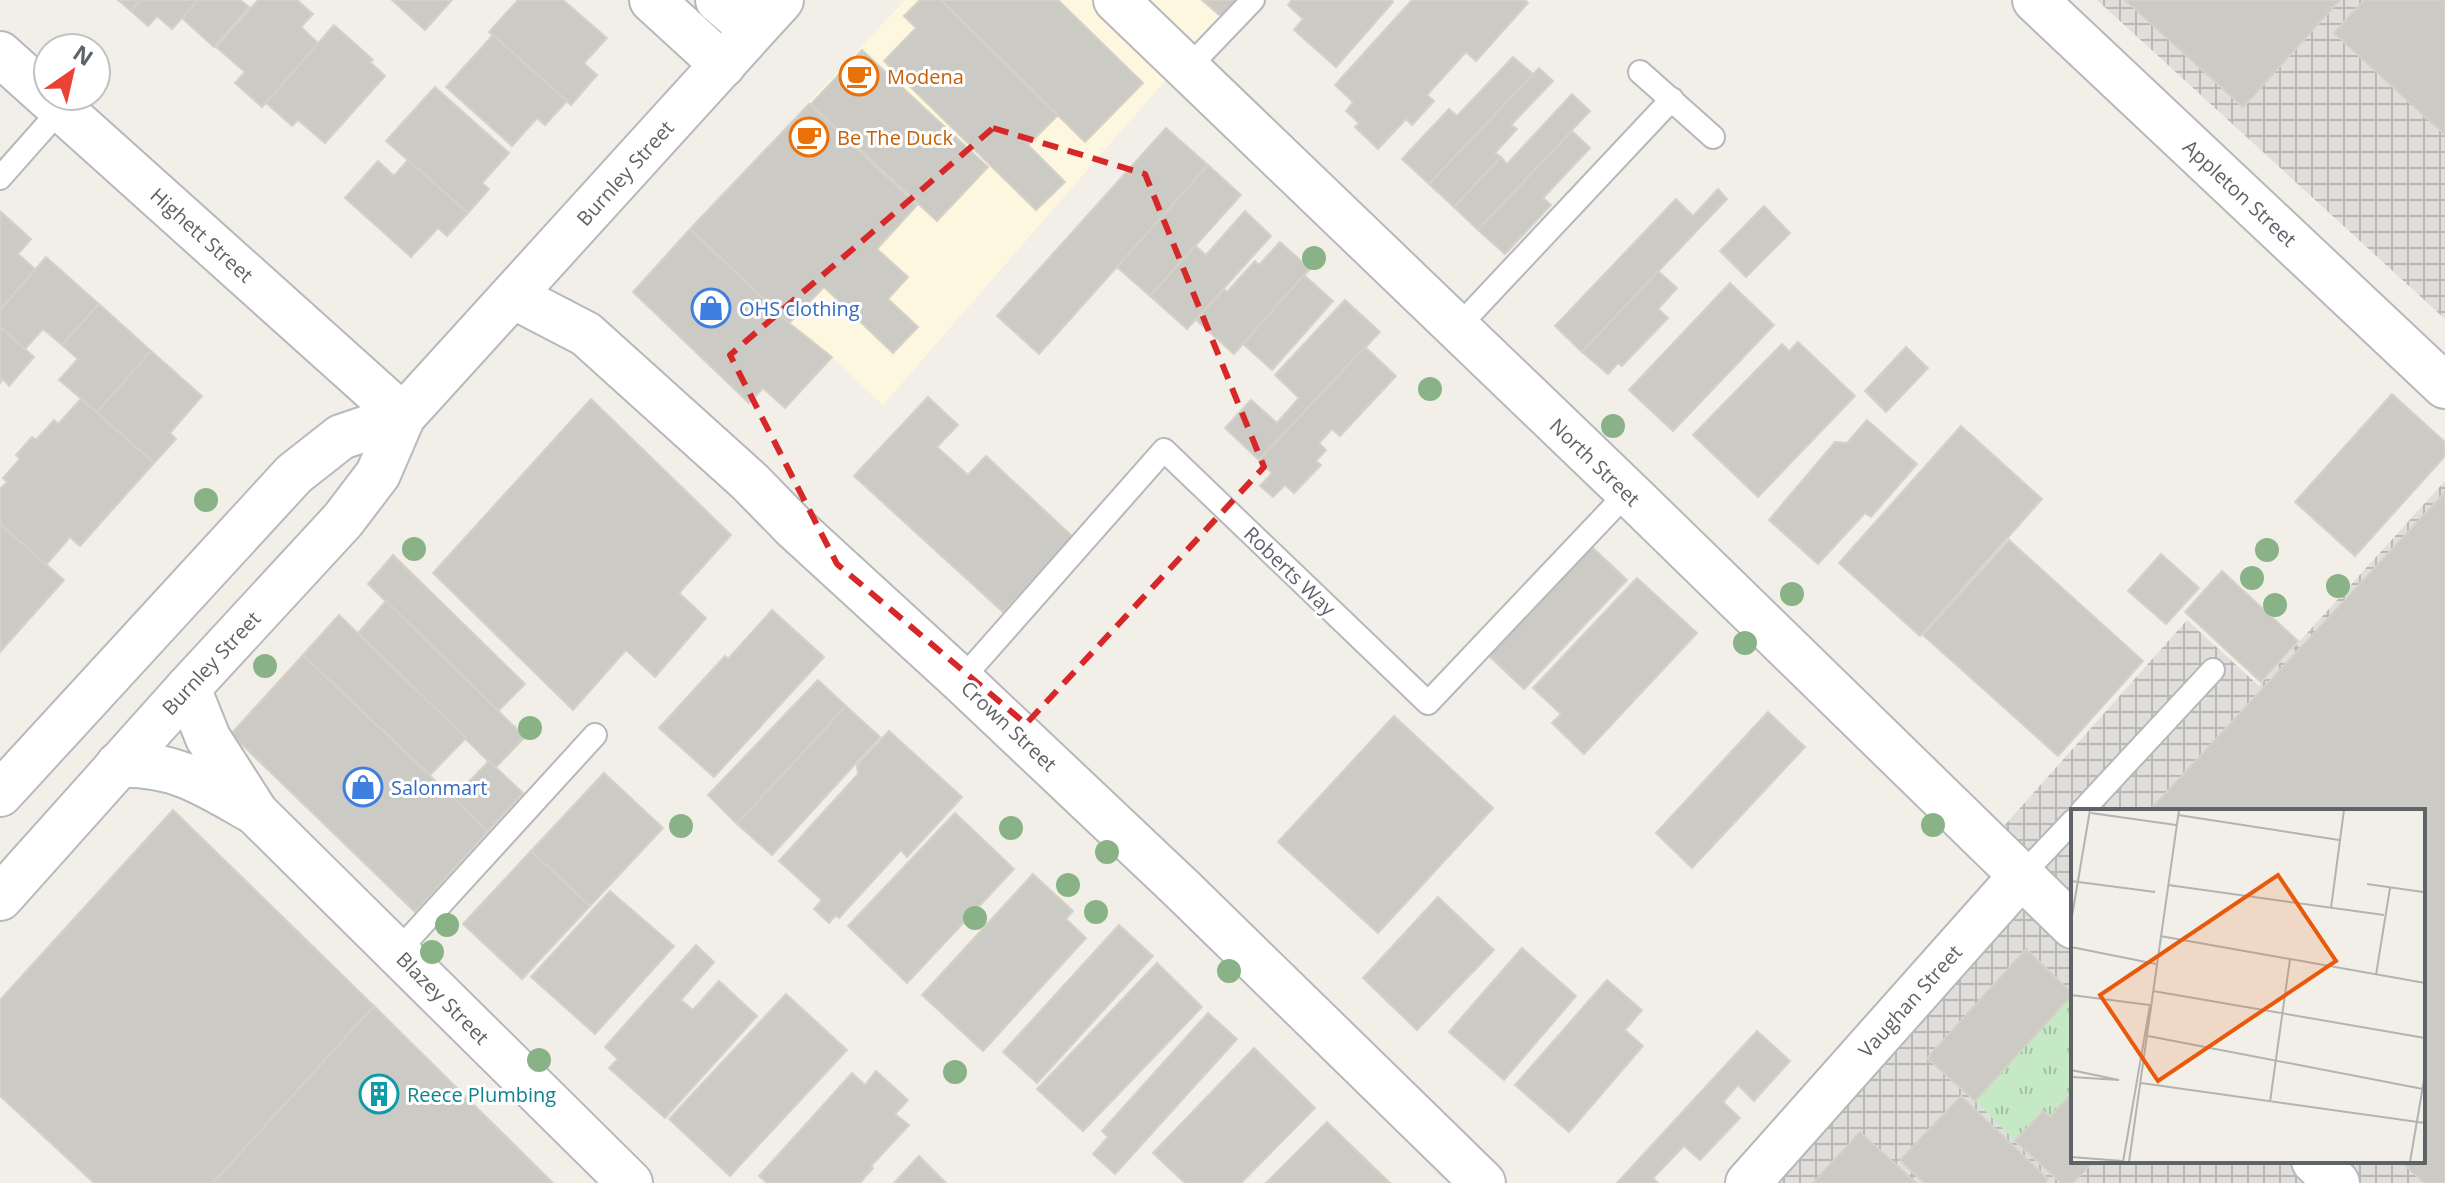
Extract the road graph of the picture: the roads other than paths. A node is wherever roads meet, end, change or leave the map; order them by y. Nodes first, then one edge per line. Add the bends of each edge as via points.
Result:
1 (652, 0) edge
2 (718, 0) edge
3 (1116, 0) edge
4 (1253, 0) edge
5 (2035, 0) edge
6 (767, 15) edge
7 (0, 54) edge
8 (723, 65) junction
9 (1187, 69) junction
10 (1640, 72) dead end
11 (32, 83) edge
12 (1672, 99) junction
13 (58, 112) edge
14 (64, 112) edge
15 (1713, 137) dead end
16 (0, 178) edge
17 (513, 296) junction
18 (1456, 329) junction
19 (2445, 386) edge
20 (403, 416) junction
21 (1628, 492) junction
22 (2213, 670) dead end
23 (961, 680) junction
24 (188, 688) junction
25 (595, 735) dead end
26 (118, 765) junction
27 (0, 794) edge
28 (2084, 809) edge
29 (256, 813) junction
30 (2071, 823) edge
31 (2021, 876) junction
32 (0, 898) edge
33 (2071, 924) edge
34 (397, 952) junction
35 (2316, 1163) edge
36 (630, 1183) edge
37 (1483, 1183) edge
38 (1748, 1183) edge
39 (2337, 1183) edge

1 - 8 street
2 - 6 street
3 - 9 street, North Street
4 - 9 lane
5 - 19 street, Appleton Street
6 - 8 street, Burnley Street
7 - 11 street, Highett Street
8 - 17 street, Burnley Street
9 - 18 street, North Street
10 - 12 lane
12 - 15 lane
12 - 18 lane
13 - 16 lane
14 - 20 street, Highett Street
17 - 20 street, Burnley Street
17 - 23 street, Crown Street via 586,334
18 - 21 street, North Street
20 - 24 street, Burnley Street via 378,474 343,520
20 - 27 street, Burnley Street via 341,437 294,474
21 - 23 lane, Roberts Way via 1428,703 1164,450
21 - 31 street, North Street
22 - 28 lane
23 - 37 street, Crown Street
24 - 26 street, Burnley Street
24 - 29 street, Blazey Street via 208,738
25 - 34 lane
26 - 29 street, Blazey Street via 179,771
26 - 32 street, Burnley Street
29 - 34 street, Blazey Street
30 - 31 lane, Vaughan Street
31 - 33 street, North Street
31 - 38 street, Vaughan Street
34 - 36 street, Blazey Street
35 - 39 street

